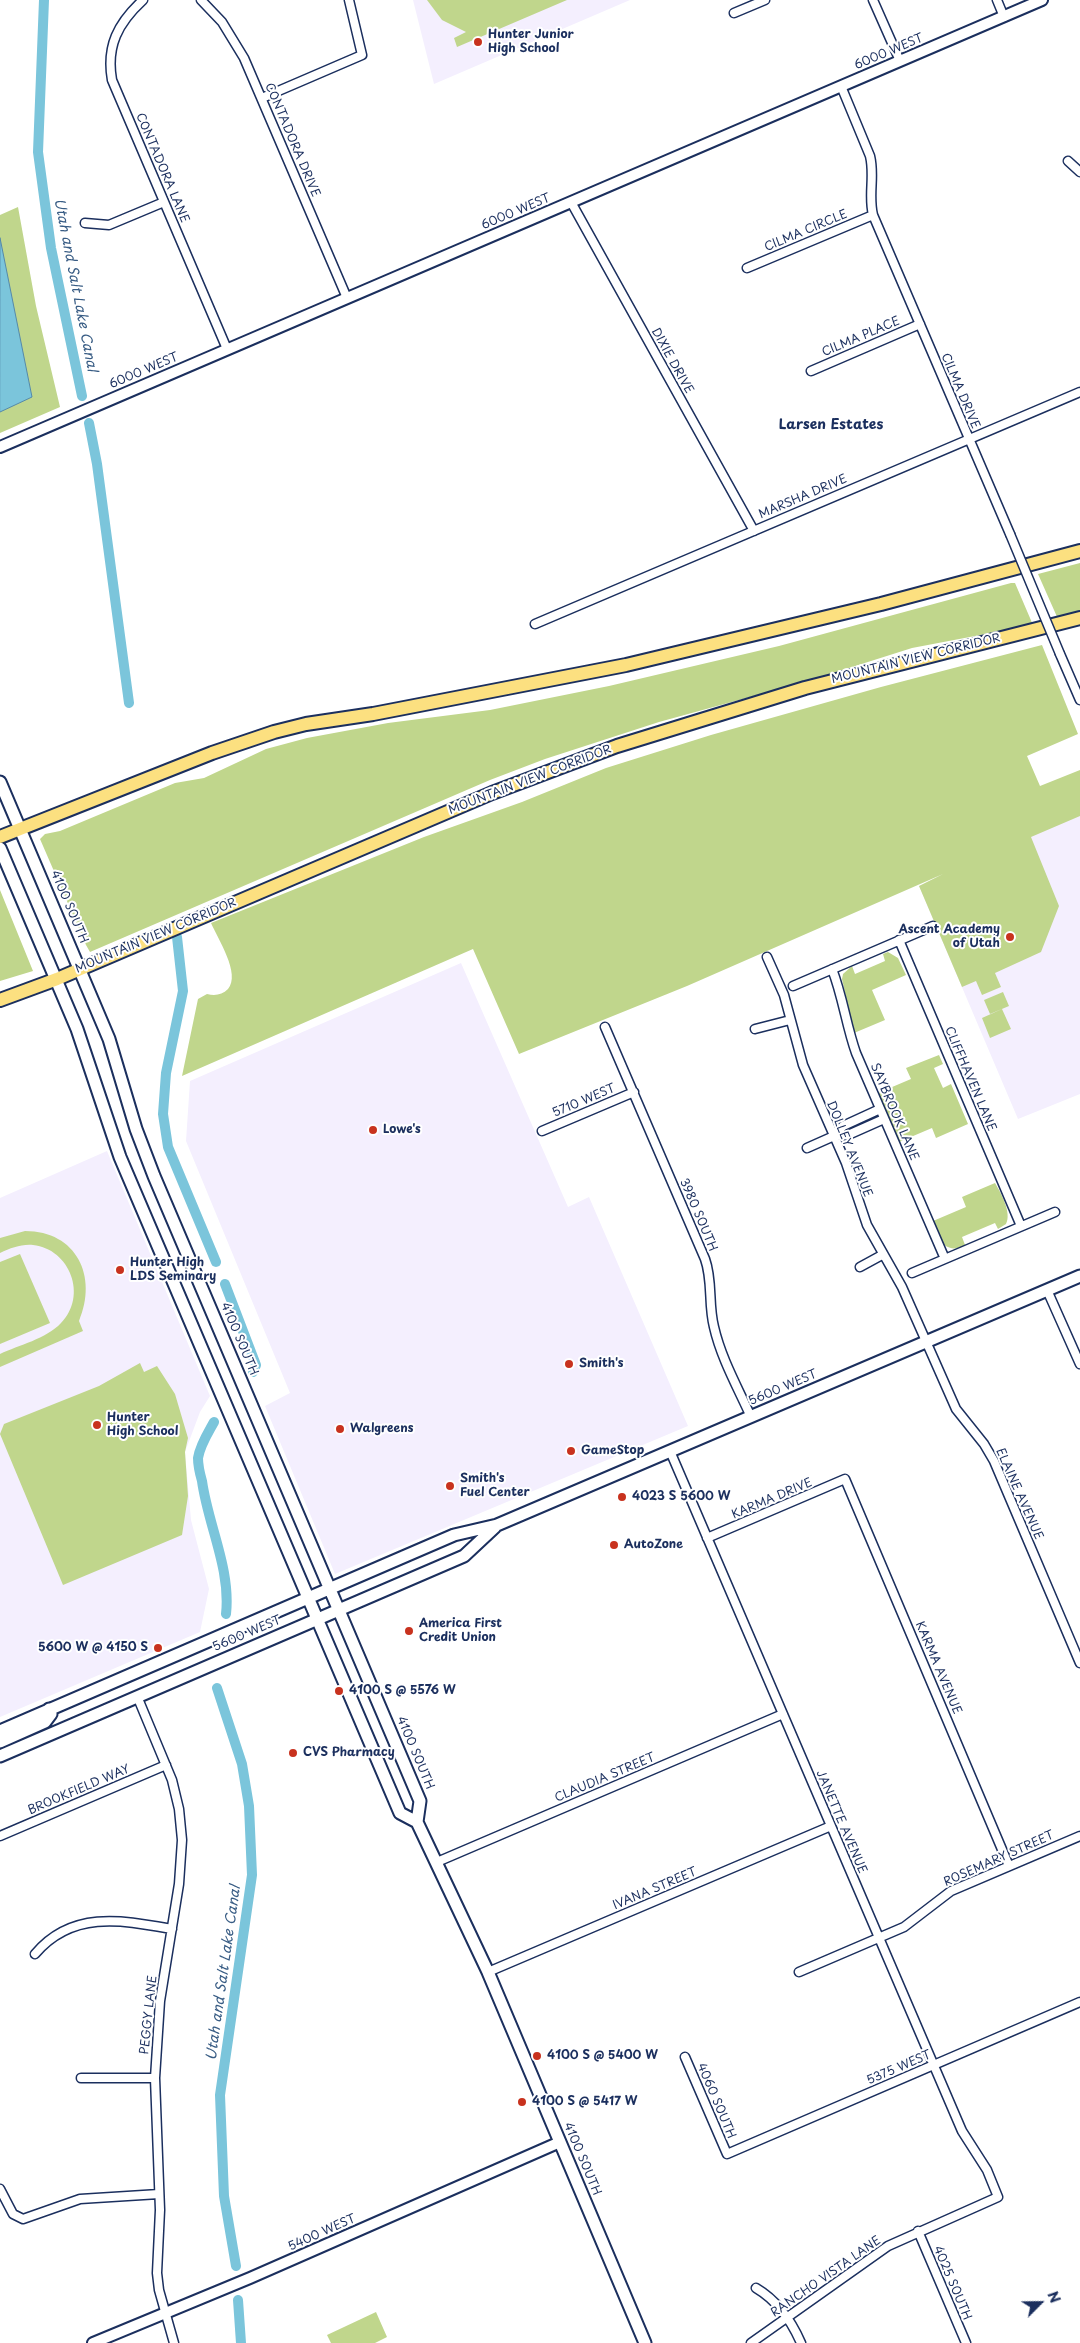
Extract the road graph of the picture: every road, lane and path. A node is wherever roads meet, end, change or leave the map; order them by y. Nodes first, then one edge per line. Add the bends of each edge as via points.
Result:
1 (144, 0) edge
2 (201, 0) edge
3 (349, 0) edge
4 (765, 0) edge
5 (873, 0) edge
6 (997, 0) edge
7 (1042, 0) edge
8 (734, 13) dead end
9 (1004, 16) junction
10 (900, 61) junction
11 (841, 86) junction
12 (262, 98) junction
13 (1068, 162) dead end
14 (1080, 172) edge
15 (164, 202) junction
16 (571, 202) junction
17 (873, 214) junction
18 (86, 224) dead end
19 (747, 268) dead end
20 (347, 298) junction
21 (920, 324) junction
22 (227, 349) junction
23 (811, 371) dead end
24 (1080, 392) edge
25 (969, 438) junction
26 (0, 446) edge
27 (754, 531) junction
28 (1080, 550) edge
29 (1080, 618) edge
30 (535, 624) dead end
31 (1080, 700) edge
32 (0, 782) edge
33 (20, 829) junction
34 (0, 837) edge
35 (0, 848) edge
36 (933, 926) dead end
37 (899, 940) junction
38 (767, 957) dead end
39 (80, 969) junction
40 (832, 969) junction
41 (57, 979) junction
42 (793, 986) dead end
43 (0, 1000) edge
44 (790, 1020) junction
45 (606, 1027) dead end
46 (755, 1029) dead end
47 (634, 1092) junction
48 (880, 1109) junction
49 (884, 1119) junction
50 (542, 1131) dead end
51 (834, 1136) junction
52 (807, 1148) dead end
53 (1055, 1212) dead end
54 (1022, 1226) junction
55 (882, 1255) junction
56 (945, 1259) junction
57 (860, 1267) dead end
58 (912, 1273) dead end
59 (1080, 1276) edge
60 (1047, 1290) junction
61 (926, 1342) junction
62 (1080, 1364) edge
63 (751, 1417) junction
64 (670, 1452) junction
65 (845, 1479) joint
66 (497, 1525) junction
67 (707, 1538) junction
68 (330, 1588) junction
69 (309, 1597) junction
70 (339, 1610) junction
71 (318, 1619) junction
72 (1080, 1663) edge
73 (137, 1696) junction
74 (49, 1709) junction
75 (783, 1714) junction
76 (0, 1730) edge
77 (0, 1742) edge
78 (0, 1756) edge
79 (166, 1765) junction
80 (417, 1822) junction
81 (831, 1826) junction
82 (0, 1836) edge
83 (1080, 1836) edge
84 (437, 1862) junction
85 (1010, 1866) junction
86 (172, 1929) junction
87 (879, 1938) junction
88 (35, 1954) dead end
89 (488, 1972) junction
90 (800, 1972) dead end
91 (1080, 2002) edge
92 (685, 2057) dead end
93 (933, 2065) junction
94 (81, 2078) dead end
95 (155, 2078) junction
96 (560, 2142) junction
97 (727, 2154) joint
98 (0, 2189) edge
99 (159, 2194) junction
100 (998, 2197) joint
101 (918, 2231) junction
102 (756, 2288) dead end
103 (166, 2312) junction
104 (788, 2318) junction
105 (93, 2343) edge
106 (174, 2343) edge
107 (645, 2343) edge
108 (751, 2343) edge
109 (801, 2343) edge
110 (966, 2343) edge

1 - 15 street, CONTADORA LANE via 117,29 110,70
2 - 12 street, CONTADORA DRIVE via 237,42
3 - 12 street via 362,55
4 - 8 street
5 - 10 street
6 - 9 street
7 - 9 street, 6000 WEST
9 - 10 street, 6000 WEST
10 - 11 street, 6000 WEST
11 - 16 street, 6000 WEST
11 - 17 street, CILMA DRIVE via 873,168
12 - 20 street, CONTADORA DRIVE
13 - 14 street
15 - 18 street via 114,224
15 - 22 street, CONTADORA LANE
16 - 20 street, 6000 WEST
16 - 27 street, DIXIE DRIVE
17 - 19 street, CILMA CIRCLE
17 - 21 street, CILMA DRIVE
20 - 22 street, 6000 WEST
21 - 23 street, CILMA PLACE
21 - 25 street, CILMA DRIVE
22 - 26 street, 6000 WEST
24 - 25 street, MARSHA DRIVE
25 - 27 street, MARSHA DRIVE
25 - 31 street, CILMA DRIVE, bridge
27 - 30 street, MARSHA DRIVE
28 - 33 highway via 881,604 626,665 306,724 243,742
29 - 39 highway, MOUNTAIN VIEW CORRIDOR via 805,688 617,746 492,793
32 - 33 main road, 4100 SOUTH
33 - 34 highway
33 - 39 main road, 4100 SOUTH
35 - 41 main road, 4100 SOUTH
36 - 37 street
37 - 40 street
37 - 54 street, CLIFFHAVEN LANE
38 - 44 street, DOLLEY AVENUE via 784,995
39 - 41 highway, MOUNTAIN VIEW CORRIDOR
39 - 68 main road, 4100 SOUTH via 109,1039 154,1176
40 - 42 street
40 - 48 street, SAYBROOK LANE via 842,994 852,1039
41 - 43 highway, MOUNTAIN VIEW CORRIDOR
41 - 69 main road, 4100 SOUTH via 84,1047 120,1157
44 - 46 street
44 - 51 street, DOLLEY AVENUE via 803,1065
45 - 47 street, 3980 SOUTH
47 - 50 street, 5710 WEST
47 - 63 street, 3980 SOUTH via 707,1266 716,1335
48 - 49 street, SAYBROOK LANE
48 - 51 street via 843,1126
49 - 51 street via 848,1135
49 - 56 street, SAYBROOK LANE
51 - 52 street
51 - 55 street, DOLLEY AVENUE
53 - 54 street
54 - 56 street
55 - 57 street
55 - 61 street, DOLLEY AVENUE via 902,1287
56 - 58 street
59 - 60 main road, 5600 WEST
60 - 61 main road, 5600 WEST
60 - 62 street
61 - 63 main road, 5600 WEST
61 - 72 street, ELAINE AVENUE via 956,1409 994,1461
63 - 64 main road, 5600 WEST
64 - 66 main road, 5600 WEST
64 - 67 street, JANETTE AVENUE
65 - 67 street, KARMA DRIVE
65 - 85 street, KARMA AVENUE
66 - 68 main road, 5600 WEST via 454,1534
66 - 70 main road, 5600 WEST via 464,1556
67 - 75 street, JANETTE AVENUE
68 - 69 main road, 5600 WEST
68 - 70 main road, 4100 SOUTH
69 - 71 main road, 4100 SOUTH
69 - 74 main road, 5600 WEST
70 - 71 main road, 5600 WEST
70 - 80 main road, 4100 SOUTH via 420,1800
71 - 73 main road, 5600 WEST
71 - 80 main road, 4100 SOUTH via 400,1812
73 - 78 main road, 5600 WEST
73 - 79 street, PEGGY LANE
74 - 76 main road, 5600 WEST
74 - 77 main road via 51,1714 45,1722
75 - 81 street, JANETTE AVENUE
75 - 84 street, CLAUDIA STREET
79 - 82 street, BROOKFIELD WAY
79 - 86 street, PEGGY LANE via 176,1794 182,1840
80 - 84 main road, 4100 SOUTH
81 - 87 street, JANETTE AVENUE
81 - 89 street, IVANA STREET
83 - 85 street, ROSEMARY STREET
84 - 89 main road, 4100 SOUTH
85 - 87 street, ROSEMARY STREET via 951,1892 904,1927
86 - 88 street via 130,1922 92,1922 54,1935
86 - 95 street, PEGGY LANE via 160,2009
87 - 90 street, ROSEMARY STREET
87 - 93 street, JANETTE AVENUE
89 - 96 main road, 4100 SOUTH
91 - 93 street, 5375 WEST
92 - 97 street, 4060 SOUTH
93 - 97 street, 5375 WEST
93 - 100 street, JANETTE AVENUE via 962,2131 987,2170
94 - 95 street
95 - 99 street, PEGGY LANE
96 - 103 street, 5400 WEST
96 - 107 main road, 4100 SOUTH
98 - 99 street via 13,2214 23,2219 80,2199
99 - 103 street, PEGGY LANE via 157,2273
100 - 101 street, RANCHO VISTA LANE
101 - 104 street, RANCHO VISTA LANE via 876,2254
101 - 110 street, 4025 SOUTH
102 - 104 street via 773,2300
103 - 105 street, 5400 WEST
103 - 106 street, PEGGY LANE
104 - 108 street, RANCHO VISTA LANE
104 - 109 street

